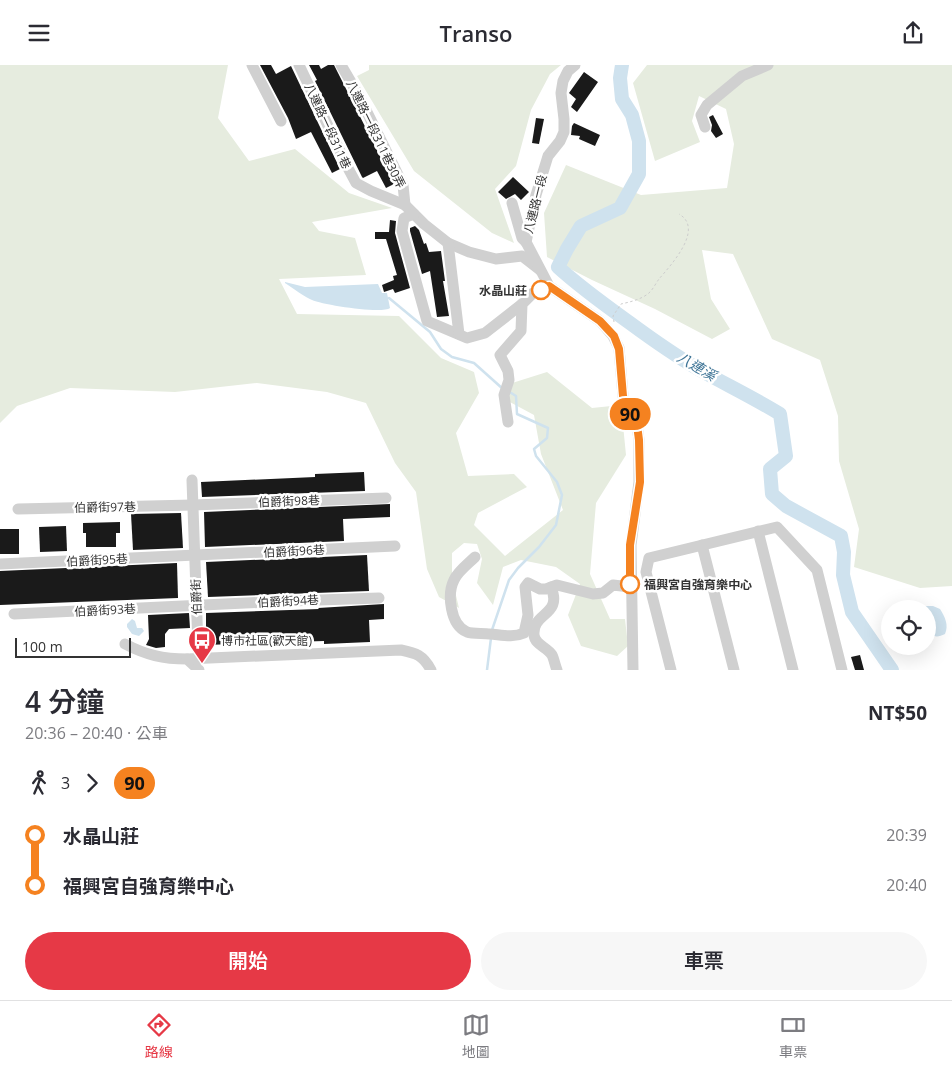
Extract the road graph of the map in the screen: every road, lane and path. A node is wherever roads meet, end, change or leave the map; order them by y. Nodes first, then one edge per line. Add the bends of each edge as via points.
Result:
1 (252, 65) edge
2 (299, 65) edge
3 (341, 65) edge
4 (575, 65) edge
5 (768, 65) edge
6 (281, 121) dead end
7 (705, 127) dead end
8 (512, 203) dead end
9 (405, 205) junction
10 (414, 214) junction
11 (679, 214) dead end
12 (448, 243) junction
13 (526, 243) junction
14 (543, 272) junction
15 (549, 286) junction
16 (522, 304) junction
17 (614, 316) dead end
18 (456, 333) junction
19 (508, 422) dead end
20 (192, 480) dead end
21 (386, 498) dead end
22 (192, 505) junction
23 (18, 509) dead end
24 (758, 531) junction
25 (702, 545) junction
26 (395, 546) dead end
27 (194, 555) junction
28 (475, 557) dead end
29 (0, 564) edge
30 (551, 587) junction
31 (630, 587) junction
32 (379, 598) dead end
33 (196, 606) junction
34 (14, 614) dead end
35 (125, 645) dead end
36 (206, 657) junction
37 (187, 659) junction
38 (199, 670) edge
39 (431, 670) edge
40 (557, 670) edge
41 (633, 670) edge
42 (671, 670) edge
43 (734, 670) edge
44 (793, 670) edge
45 (842, 670) edge

1 - 6 street
2 - 9 street, 八連路一段311巷 via 356,183
3 - 9 street, 八連路一段311巷30弄 via 403,185
4 - 13 street, 八連路一段 via 563,81 564,132 548,156
5 - 7 street via 742,76 707,105 701,115
8 - 13 street
9 - 10 street, 八連路一段311巷
10 - 12 street, 八連路一段311巷
10 - 18 street via 404,219 402,231 427,321
11 - 17 path via 688,225 685,243 676,260 650,292 621,304
12 - 14 street, 八連路一段311巷 via 496,259 522,256
12 - 18 street
13 - 14 street, 八連路一段
14 - 15 street, 八連路一段
15 - 16 street
15 - 31 street via 600,321 614,336 619,349 623,396 637,425 639,440 640,482 630,545
16 - 18 street via 485,333 467,338
16 - 19 street via 521,331 500,355 508,371 504,395
20 - 22 street, 伯爵街
21 - 22 street, 伯爵街98巷
22 - 23 street, 伯爵街97巷
22 - 27 street, 伯爵街
24 - 25 street
24 - 44 street
24 - 45 street via 777,527 817,571
25 - 42 street via 649,558 646,572
25 - 43 street
26 - 27 street, 伯爵街96巷
27 - 29 street, 伯爵街95巷
27 - 33 street, 伯爵街
28 - 30 street via 455,578 451,588 454,617 467,631 516,637 524,633 528,615 525,587 528,583 540,589
30 - 31 street via 557,585 593,594 603,593 613,585
30 - 40 street via 554,604 535,624 534,636 536,642 552,655
31 - 41 street
32 - 33 street, 伯爵街94巷
33 - 34 street, 伯爵街93巷
33 - 36 street, 伯爵街 via 198,647
35 - 37 street via 144,654
36 - 37 street
36 - 39 street via 401,650 425,659
37 - 38 street

